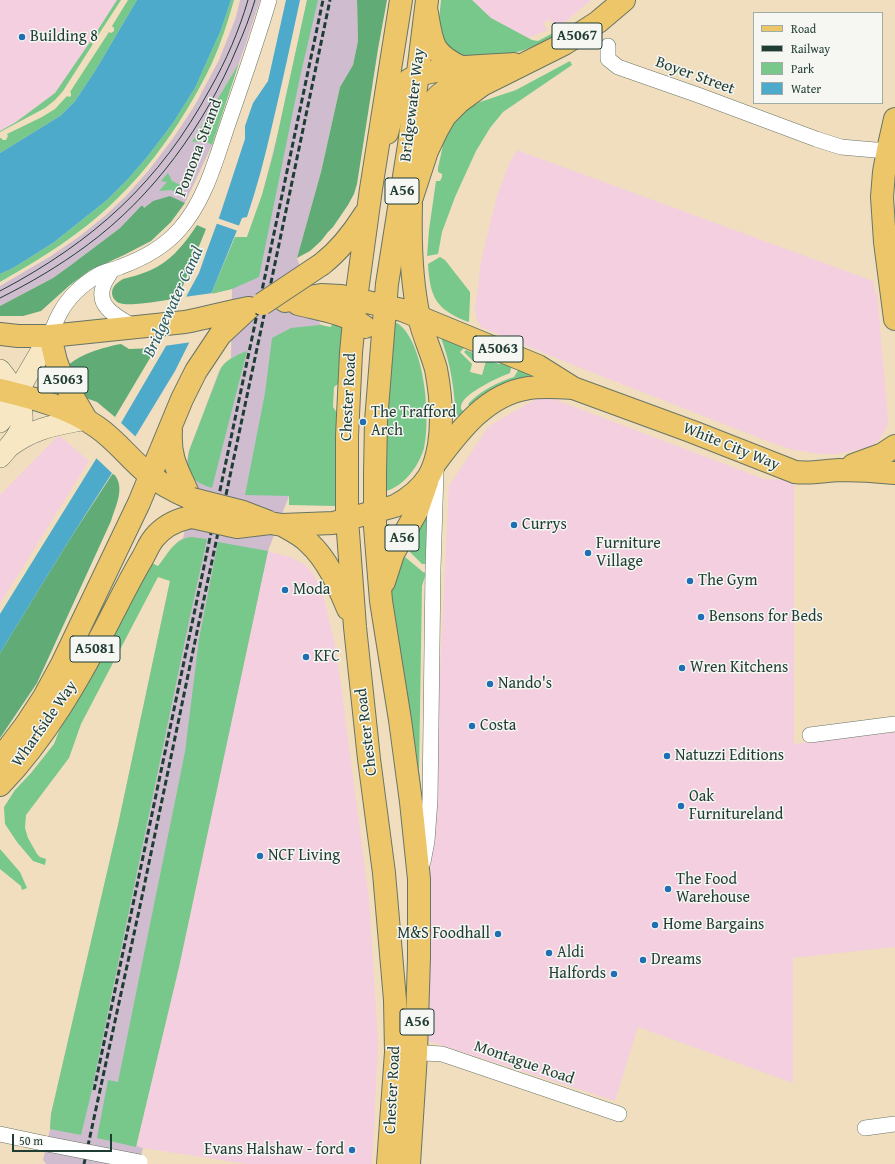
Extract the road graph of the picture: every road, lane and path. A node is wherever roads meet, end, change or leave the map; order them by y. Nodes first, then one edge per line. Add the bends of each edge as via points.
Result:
1 (269, 0) edge
2 (401, 0) edge
3 (624, 0) edge
4 (427, 4) edge
5 (605, 56) dead end
6 (525, 63) junction
7 (463, 68) junction
8 (417, 76) junction
9 (895, 119) edge
10 (408, 148) junction
11 (888, 150) junction
12 (412, 197) junction
13 (369, 200) junction
14 (112, 270) junction
15 (356, 299) junction
16 (321, 302) junction
17 (385, 305) junction
18 (244, 312) junction
19 (419, 317) junction
20 (895, 319) edge
21 (354, 320) junction
22 (134, 327) junction
23 (0, 334) edge
24 (50, 336) junction
25 (382, 344) junction
26 (0, 370) edge
27 (573, 388) junction
28 (8, 392) edge
29 (86, 419) junction
30 (0, 422) edge
31 (171, 426) junction
32 (895, 446) edge
33 (5, 452) edge
34 (432, 469) junction
35 (838, 470) junction
36 (895, 472) edge
37 (151, 476) junction
38 (190, 505) junction
39 (375, 511) junction
40 (347, 519) junction
41 (276, 524) junction
42 (381, 601) junction
43 (355, 627) junction
44 (895, 724) edge
45 (810, 735) dead end
46 (0, 759) edge
47 (0, 785) edge
48 (419, 879) junction
49 (416, 1054) junction
50 (619, 1114) dead end
51 (895, 1124) edge
52 (865, 1128) dead end
53 (2, 1134) edge
54 (142, 1163) edge
55 (388, 1164) edge
56 (409, 1164) edge

1 - 14 street, Pomona Strand via 212,172 194,211 177,232 160,247 144,257
2 - 13 main road, Bridgewater Way / A56
3 - 6 main road, A5067 via 598,22 564,44
4 - 7 main road via 435,47 440,54
4 - 8 main road, Bridgewater Way / A56
5 - 11 street, Boyer Street via 618,67 816,139 846,148
6 - 7 main road, A5067
6 - 10 main road, A5067 via 455,86 439,95 427,109
6 - 12 main road via 482,85 445,116 427,151
7 - 8 main road, A5067
8 - 10 main road, Bridgewater Way / A56
8 - 13 main road, A5067 via 406,82 399,93
9 - 11 main road
10 - 12 main road
10 - 17 main road, Bridgewater Way / A56
11 - 20 main road via 882,197
12 - 19 main road via 412,279
13 - 15 main road, Bridgewater Way / A56
13 - 18 main road, bridge via 352,234 333,255
14 - 22 street via 103,286 103,303 110,311
14 - 24 street, Pomona Strand via 98,274 73,296 59,315
15 - 16 main road, White City Way via 332,295
15 - 17 main road, White City Way
15 - 21 main road, Chester Road / A56
16 - 18 main road via 285,302
16 - 21 main road via 338,314
17 - 19 main road, White City Way
17 - 25 main road, Chester Road / A56
18 - 22 main road
18 - 31 main road, A5081 via 217,340 196,371
19 - 27 main road, White City Way / A5063 via 538,366
19 - 34 main road, A56 via 440,392 442,422
21 - 25 main road
21 - 40 main road, Chester Road / A56 via 347,436
22 - 24 main road
23 - 24 main road
24 - 28 street
24 - 29 main road, A5063 via 63,380
25 - 39 main road, Chester Road / A56 via 376,422
26 - 28 street via 10,382
27 - 34 main road, White City Way / A5063 via 528,388 500,397 480,411 454,438
27 - 35 main road, White City Way / A5063 via 795,472
28 - 29 main road, A5063 via 53,405
28 - 30 street
28 - 33 street via 21,408 22,416 19,431
29 - 33 street via 38,430 18,440
29 - 37 main road, A5063 via 109,436
31 - 37 main road, A5081
31 - 38 main road, A5081 via 172,455
32 - 35 main road via 883,454
34 - 39 main road, A56 via 415,492 404,501
34 - 42 main road, A56 via 417,511 393,554
34 - 48 street via 430,796 427,842
35 - 36 main road, White City Way / A5063
37 - 38 main road, A5063
37 - 46 main road, Wharfside Way / A5081 via 62,664 36,708
38 - 41 main road, A5063, bridge via 243,512
38 - 47 main road, Wharfside Way / A5081 via 153,539 59,710 23,760
39 - 40 main road, A56
39 - 42 main road, Chester Road / A56
40 - 41 main road, A56 via 333,523
40 - 43 main road, Chester Road / A56
41 - 43 main road, A56 via 297,533 322,558 336,582
42 - 48 main road, Chester Road / A56 via 400,720
43 - 55 main road, Chester Road / A56 via 384,873 395,1000 396,1052
44 - 45 street
48 - 49 main road, Chester Road / A56
49 - 50 street, Montague Road via 442,1054
49 - 56 main road, Chester Road / A56
51 - 52 street
53 - 54 street, bridge

